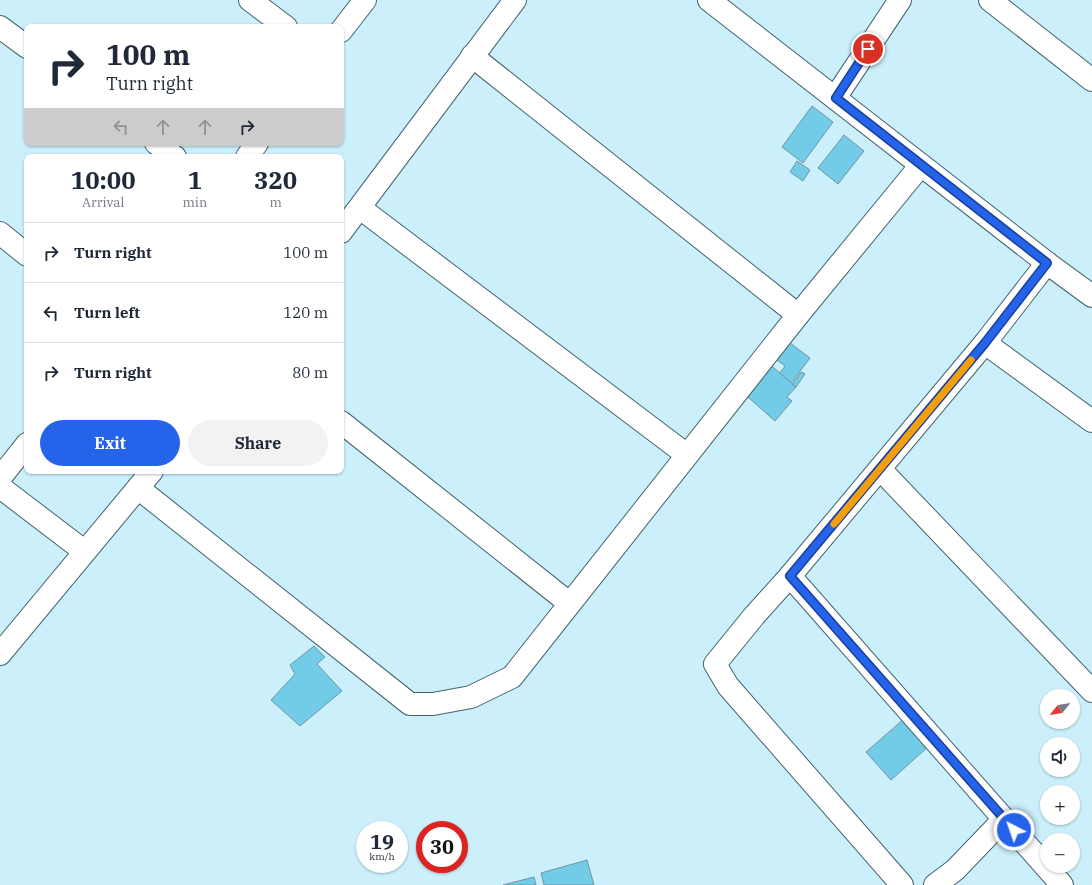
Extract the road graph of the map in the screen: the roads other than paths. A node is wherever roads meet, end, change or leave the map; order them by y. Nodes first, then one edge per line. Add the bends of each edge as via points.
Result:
1 (250, 0) edge
2 (365, 0) edge
3 (515, 0) edge
4 (709, 0) edge
5 (900, 0) edge
6 (990, 0) edge
7 (282, 24) edge
8 (0, 27) edge
9 (344, 27) edge
10 (24, 45) edge
11 (472, 56) junction
12 (1092, 80) edge
13 (836, 98) junction
14 (160, 146) edge
15 (171, 154) edge
16 (921, 165) junction
17 (360, 208) junction
18 (344, 228) edge
19 (0, 233) edge
20 (24, 253) edge
21 (1047, 263) junction
22 (1092, 296) edge
23 (798, 315) junction
24 (985, 343) junction
25 (1092, 421) edge
26 (344, 424) edge
27 (24, 448) edge
28 (687, 455) junction
29 (880, 469) junction
30 (150, 474) edge
31 (0, 478) edge
32 (0, 487) edge
33 (138, 488) junction
34 (84, 551) junction
35 (790, 576) junction
36 (569, 603) junction
37 (0, 654) edge
38 (1092, 691) edge
39 (1004, 819) junction
40 (902, 885) edge
41 (935, 885) edge
42 (1062, 885) edge

1 - 7 street
2 - 9 street
3 - 11 street
4 - 13 street
5 - 13 street
6 - 12 street
8 - 10 street
11 - 17 street
11 - 23 street
13 - 16 street
14 - 15 street
16 - 21 street
16 - 23 street
17 - 18 street
17 - 28 street
19 - 20 street
21 - 22 street
21 - 24 street
23 - 28 street
24 - 25 street
24 - 29 street
26 - 36 street
27 - 31 street
28 - 36 street
29 - 35 street
29 - 38 street
30 - 33 street
32 - 34 street
33 - 34 street
33 - 36 street via 410,704 434,704 471,697 512,677
34 - 37 street
35 - 39 street
35 - 40 street via 715,664 728,686
39 - 41 street via 955,870
39 - 42 street

